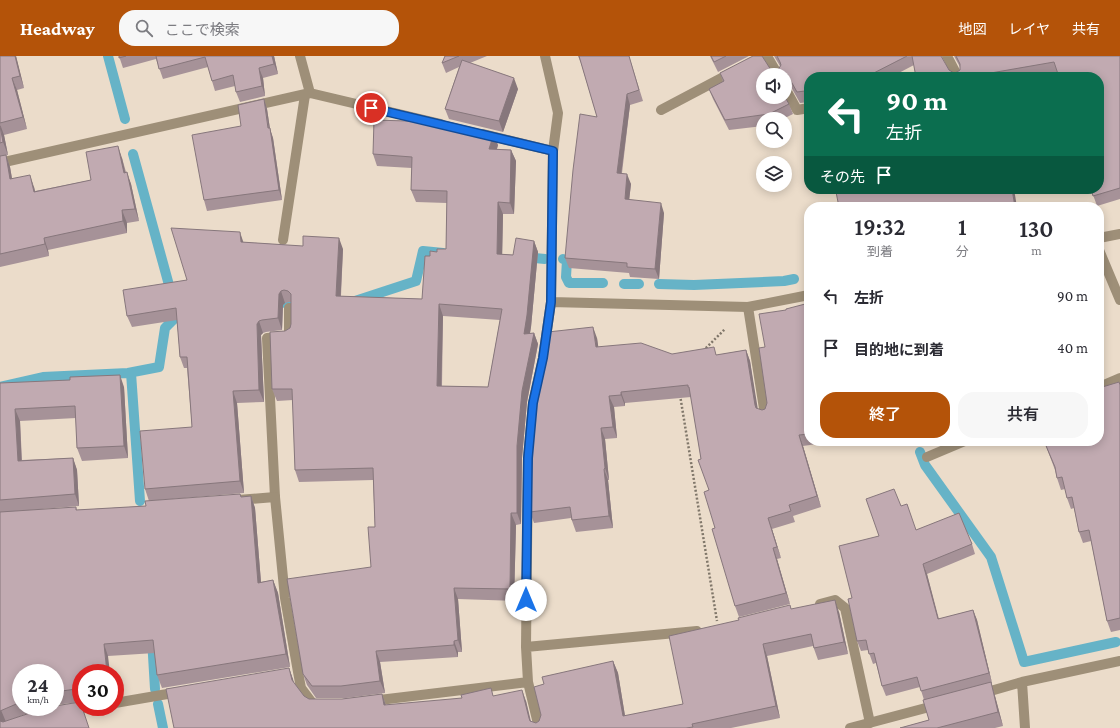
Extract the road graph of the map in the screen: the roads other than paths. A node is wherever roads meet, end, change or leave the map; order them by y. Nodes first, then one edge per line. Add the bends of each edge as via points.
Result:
1 (300, 56) edge
2 (545, 56) edge
3 (767, 56) edge
4 (947, 56) edge
5 (743, 67) edge
6 (774, 68) edge
7 (955, 72) edge
8 (308, 94) junction
9 (792, 101) edge
10 (804, 109) edge
11 (661, 110) dead end
12 (447, 126) edge
13 (477, 133) edge
14 (553, 151) junction
15 (0, 163) edge
16 (1120, 234) edge
17 (1104, 237) edge
18 (283, 240) dead end
19 (1104, 262) edge
20 (804, 296) edge
21 (1120, 300) edge
22 (551, 302) junction
23 (748, 307) junction
24 (289, 308) edge
25 (1120, 378) edge
26 (1104, 385) edge
27 (765, 415) edge
28 (953, 446) edge
29 (928, 457) dead end
30 (275, 497) junction
31 (227, 501) edge
32 (813, 605) edge
33 (719, 629) edge
34 (526, 648) junction
35 (1120, 661) edge
36 (528, 682) junction
37 (1022, 682) junction
38 (191, 690) edge
39 (968, 697) edge
40 (124, 701) edge
41 (361, 702) edge
42 (946, 703) edge
43 (332, 704) edge
44 (870, 723) junction
45 (539, 728) edge
46 (850, 728) edge
47 (1026, 728) edge

1 - 8 street
2 - 14 street via 558,113
3 - 6 street
4 - 7 street
5 - 11 street
8 - 12 street
8 - 15 street
8 - 18 street
9 - 10 street via 797,110
13 - 14 street
14 - 22 street
16 - 17 street
19 - 21 street
20 - 23 street
22 - 23 street
22 - 34 street via 533,403 528,458
23 - 27 street
24 - 30 street via 289,336 267,338
25 - 26 street
28 - 29 street
30 - 31 street
30 - 43 street via 294,673 313,704
32 - 44 street via 835,600 845,608
33 - 34 street
34 - 36 street
35 - 37 street
36 - 41 street
36 - 45 street
37 - 39 street
37 - 47 street
38 - 40 street
42 - 44 street
44 - 46 street

